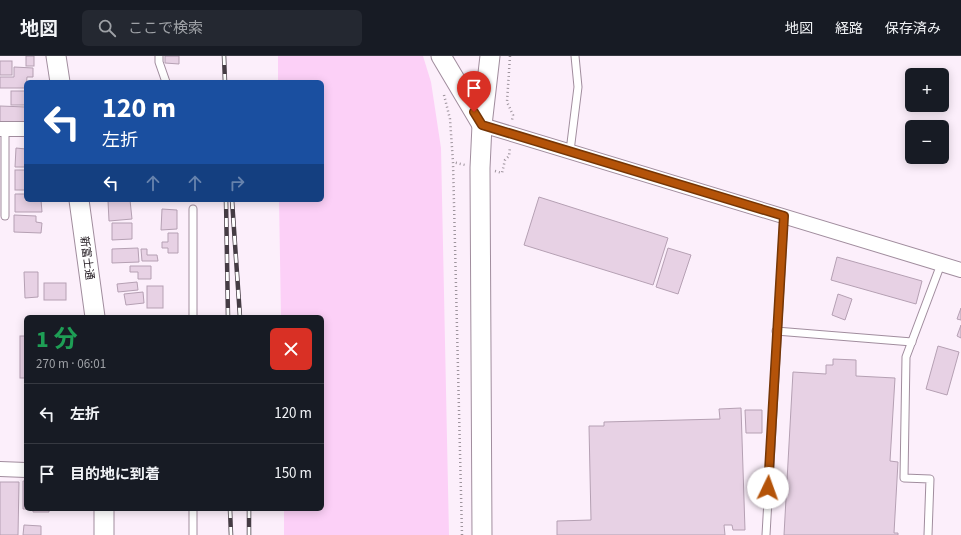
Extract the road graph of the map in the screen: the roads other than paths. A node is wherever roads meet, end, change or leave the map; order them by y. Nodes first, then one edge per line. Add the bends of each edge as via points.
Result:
1 (56, 56) edge
2 (159, 56) edge
3 (441, 56) edge
4 (490, 56) edge
5 (575, 56) edge
6 (60, 80) edge
7 (165, 80) edge
8 (482, 125) junction
9 (3, 129) edge
10 (24, 129) edge
11 (570, 152) junction
12 (79, 202) edge
13 (193, 209) dead end
14 (5, 216) dead end
15 (784, 216) junction
16 (941, 264) junction
17 (961, 270) edge
18 (95, 315) edge
19 (193, 315) edge
20 (776, 331) junction
21 (912, 342) junction
22 (0, 469) edge
23 (24, 470) edge
24 (104, 511) edge
25 (193, 511) edge
26 (104, 535) edge
27 (193, 535) edge
28 (482, 535) edge
29 (766, 535) edge
30 (928, 535) edge

1 - 6 street
2 - 7 lane
3 - 8 street
4 - 8 street
5 - 11 lane via 578,87
8 - 11 street
8 - 28 street
9 - 10 street
9 - 14 lane
11 - 15 street
12 - 18 street, 新富士通
13 - 19 lane
15 - 16 street
15 - 20 lane
16 - 17 street
16 - 21 lane
20 - 21 lane
20 - 29 lane
21 - 30 lane via 906,357 904,478 930,479
22 - 23 street
24 - 26 street
25 - 27 lane

